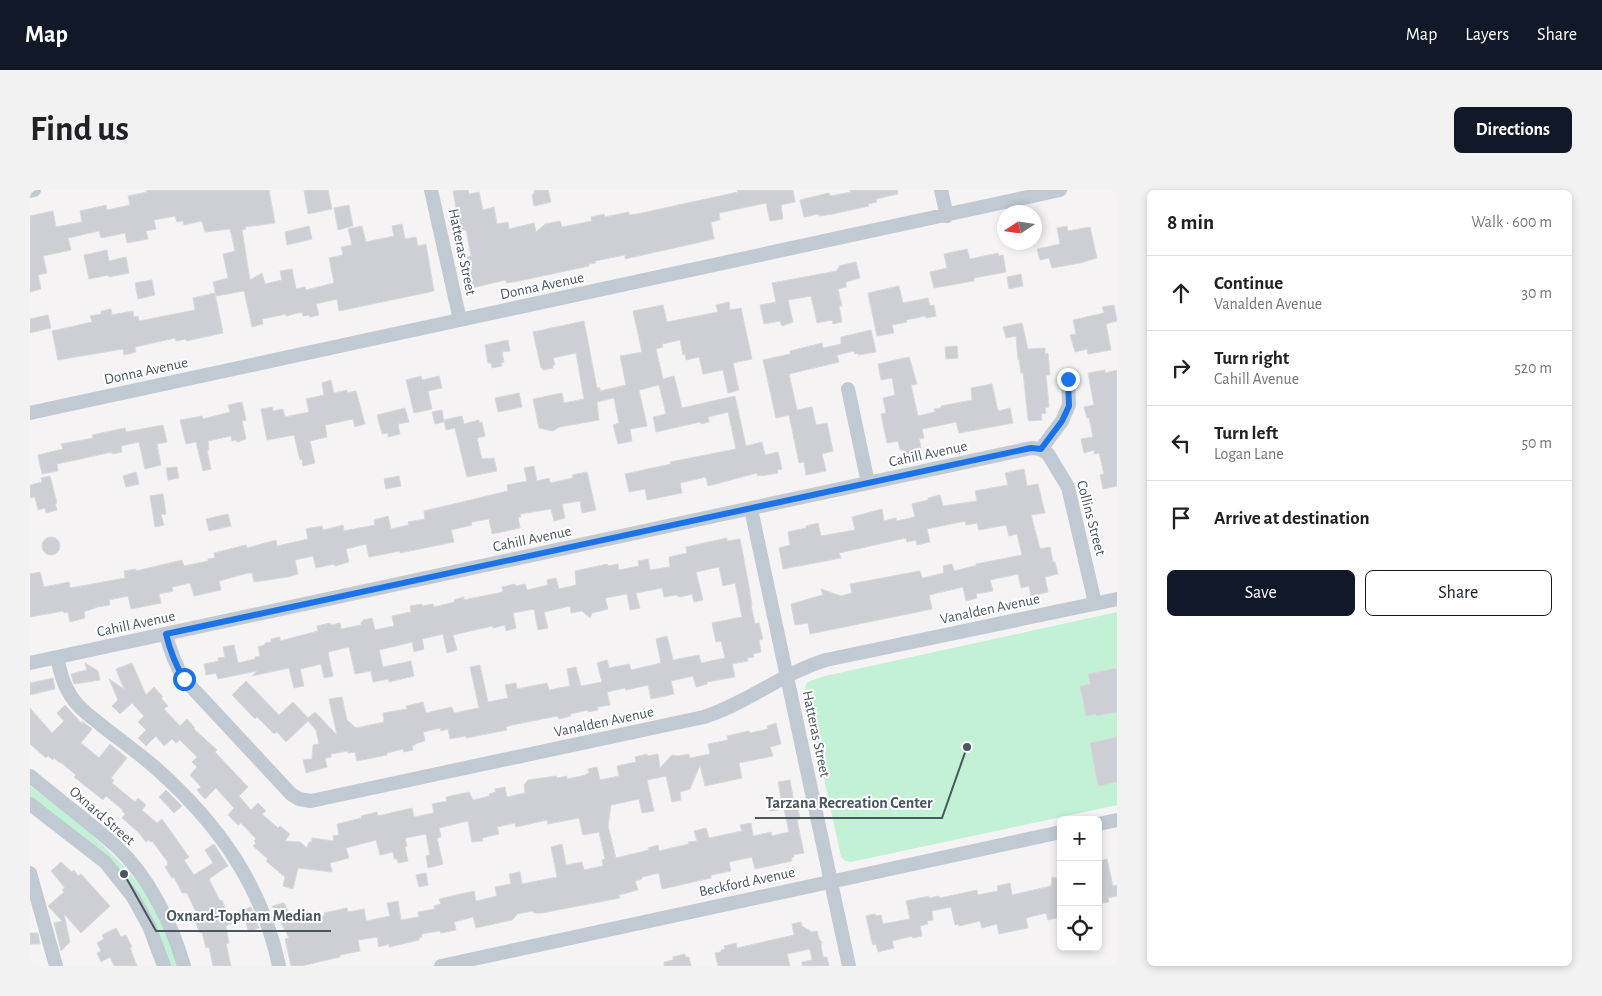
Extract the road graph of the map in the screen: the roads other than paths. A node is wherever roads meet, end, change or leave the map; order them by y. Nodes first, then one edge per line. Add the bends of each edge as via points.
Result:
1 (34, 190) edge
2 (432, 190) edge
3 (941, 190) edge
4 (1060, 190) edge
5 (30, 191) edge
6 (947, 216) junction
7 (460, 320) junction
8 (1068, 379) dead end
9 (848, 389) dead end
10 (30, 413) edge
11 (1041, 449) junction
12 (868, 483) junction
13 (751, 509) junction
14 (1117, 599) edge
15 (1095, 603) junction
16 (166, 634) junction
17 (57, 657) junction
18 (30, 663) edge
19 (787, 677) junction
20 (30, 776) edge
21 (30, 804) edge
22 (1117, 820) edge
23 (1102, 823) edge
24 (1057, 833) edge
25 (30, 873) edge
26 (831, 881) junction
27 (56, 966) edge
28 (164, 966) edge
29 (184, 966) edge
30 (279, 966) edge
31 (441, 966) edge
32 (849, 966) edge

1 - 5 street
2 - 7 street, Hatteras Street
3 - 6 street
4 - 6 street, Donna Avenue
6 - 7 street, Donna Avenue
7 - 10 street, Donna Avenue
8 - 11 street via 1069,406
9 - 12 street
11 - 12 street, Cahill Avenue via 1031,448
11 - 15 street, Collins Street via 1048,454 1068,487
12 - 13 street, Cahill Avenue
13 - 16 street, Cahill Avenue
13 - 19 street, Hatteras Street
14 - 15 street, Vanalden Avenue
15 - 19 street, Vanalden Avenue via 826,660 808,665
16 - 17 street, Cahill Avenue
16 - 19 street, Vanalden Avenue via 170,652 184,679 299,800 704,717 736,705
17 - 18 street, Cahill Avenue
17 - 30 street via 64,683 84,711 156,768 215,828 241,866 262,909
19 - 26 street, Hatteras Street
20 - 29 street, Oxnard Street via 118,848 138,871 172,932
21 - 28 street via 105,862 133,897 149,926
22 - 23 street
24 - 26 street, Beckford Avenue
25 - 27 street
26 - 31 street, Beckford Avenue
26 - 32 street, Hatteras Street

